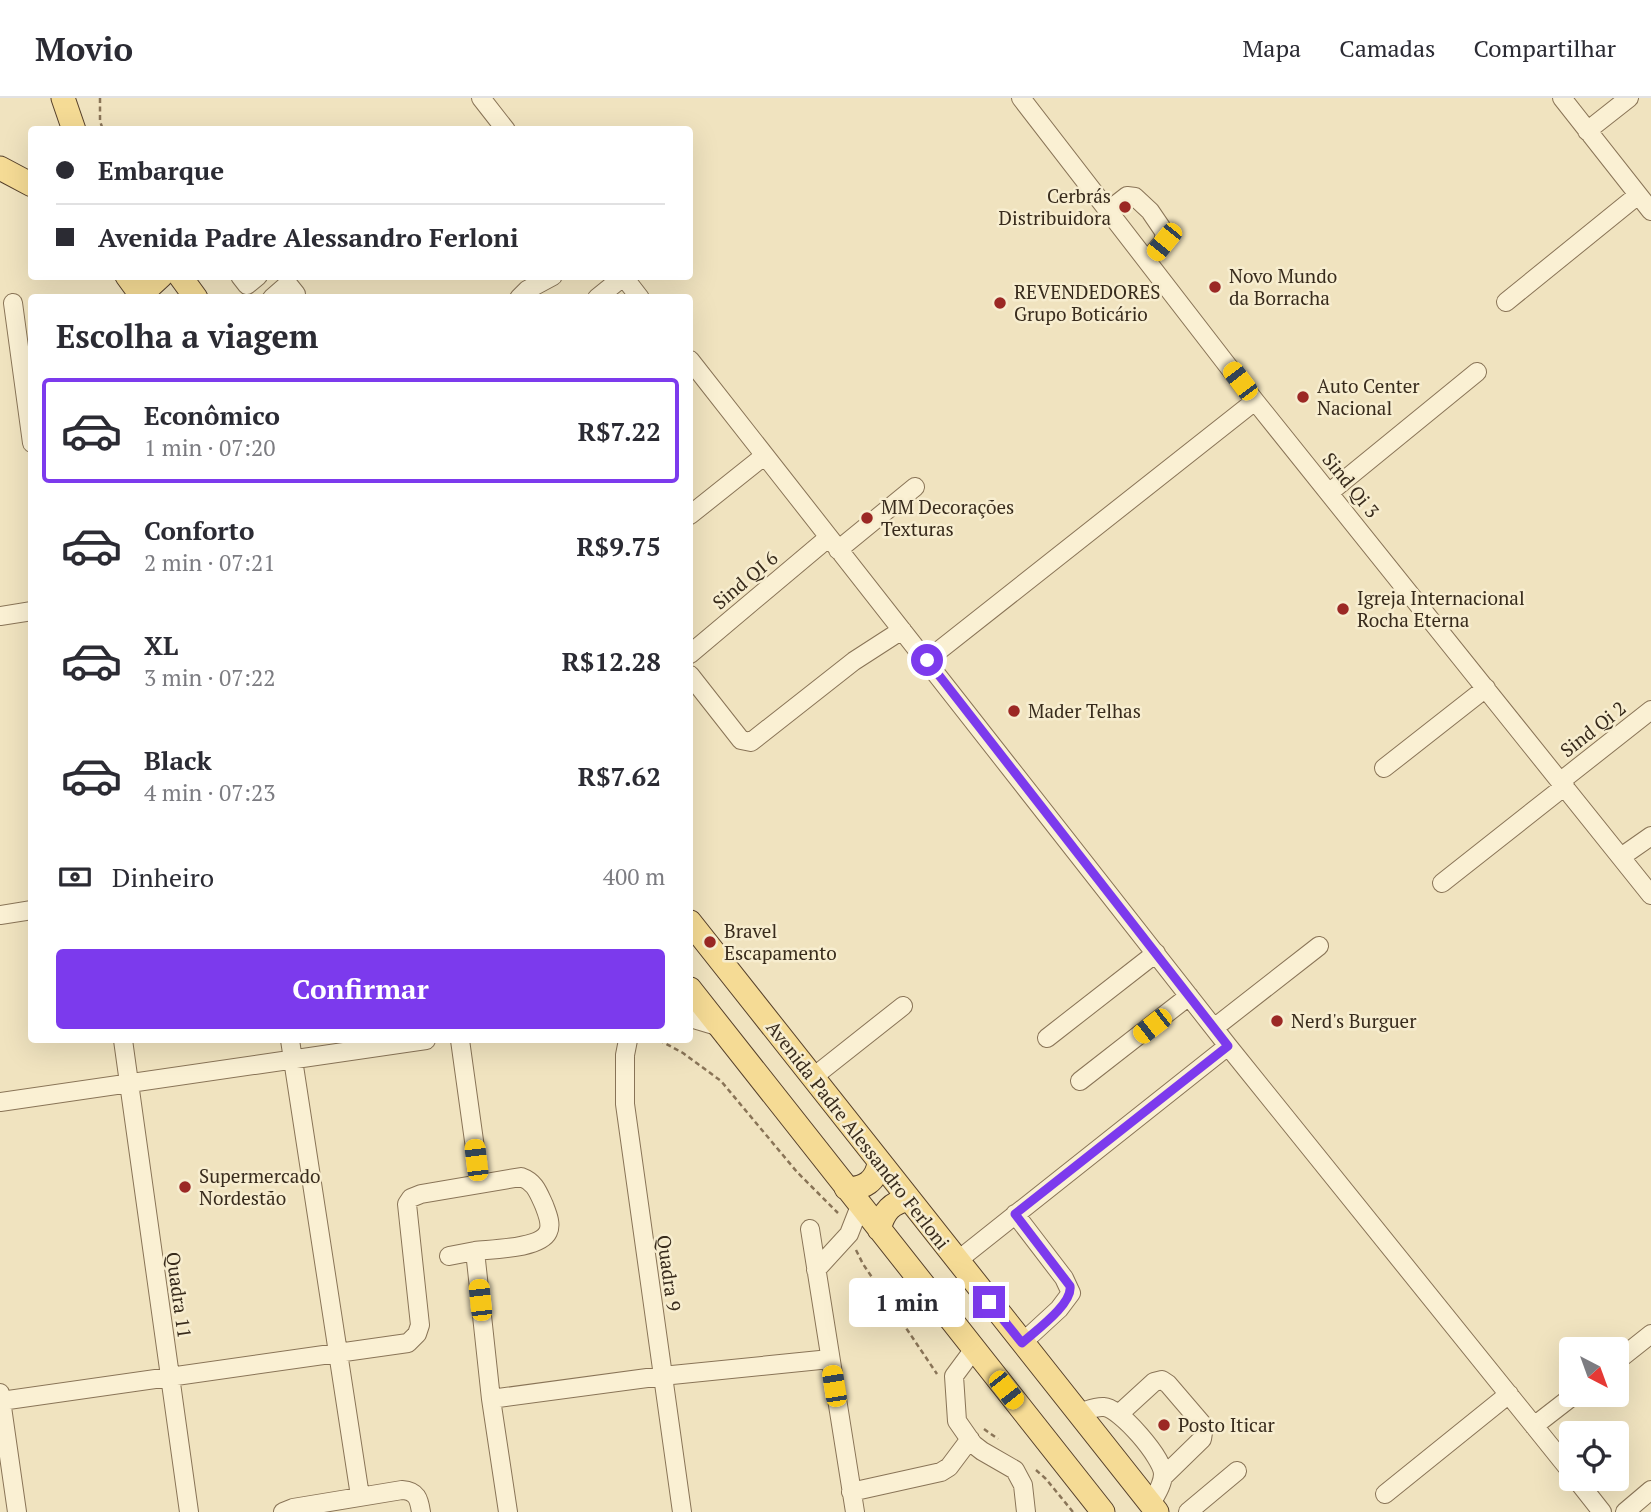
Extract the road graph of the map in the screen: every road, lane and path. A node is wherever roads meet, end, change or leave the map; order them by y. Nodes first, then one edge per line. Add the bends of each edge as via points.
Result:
1 (62, 98) edge
2 (100, 98) edge
3 (481, 98) edge
4 (1021, 98) edge
5 (1562, 98) edge
6 (1629, 98) edge
7 (72, 126) edge
8 (102, 126) edge
9 (504, 126) edge
10 (1587, 131) junction
11 (0, 168) edge
12 (28, 183) edge
13 (1639, 195) junction
14 (1108, 210) junction
15 (1651, 211) edge
16 (1148, 260) junction
17 (157, 280) edge
18 (547, 280) edge
19 (619, 280) edge
20 (625, 280) edge
21 (145, 294) edge
22 (277, 294) edge
23 (296, 294) edge
24 (525, 294) edge
25 (602, 294) edge
26 (637, 294) edge
27 (1506, 302) dead end
28 (13, 303) dead end
29 (693, 371) edge
30 (1478, 372) dead end
31 (1255, 401) junction
32 (28, 414) edge
33 (764, 456) junction
34 (915, 487) dead end
35 (1330, 492) junction
36 (693, 513) edge
37 (833, 544) junction
38 (28, 612) edge
39 (0, 616) edge
40 (902, 630) junction
41 (693, 651) edge
42 (927, 660) junction
43 (693, 679) edge
44 (1486, 688) junction
45 (1651, 710) edge
46 (1384, 768) dead end
47 (1563, 784) junction
48 (1651, 836) edge
49 (1621, 857) junction
50 (1442, 883) dead end
51 (1651, 895) edge
52 (28, 911) edge
53 (0, 915) edge
54 (693, 926) edge
55 (1319, 946) dead end
56 (1156, 953) junction
57 (693, 993) edge
58 (1189, 996) junction
59 (904, 1006) dead end
60 (693, 1019) edge
61 (719, 1027) junction
62 (1214, 1028) junction
63 (1047, 1038) dead end
64 (123, 1043) edge
65 (290, 1043) edge
66 (407, 1043) edge
67 (460, 1043) edge
68 (627, 1043) edge
69 (665, 1043) edge
70 (1228, 1046) junction
71 (292, 1061) junction
72 (813, 1078) junction
73 (1080, 1081) dead end
74 (129, 1084) junction
75 (0, 1102) edge
76 (879, 1163) junction
77 (480, 1184) junction
78 (853, 1197) junction
79 (909, 1199) junction
80 (1015, 1214) junction
81 (879, 1229) junction
82 (810, 1230) dead end
83 (849, 1234) junction
84 (475, 1251) junction
85 (449, 1256) dead end
86 (957, 1261) junction
87 (816, 1270) junction
88 (1651, 1334) edge
89 (1022, 1343) junction
90 (974, 1349) junction
91 (337, 1351) junction
92 (1629, 1351) edge
93 (830, 1359) junction
94 (169, 1375) junction
95 (662, 1376) junction
96 (1509, 1394) junction
97 (1, 1397) edge
98 (491, 1399) junction
99 (954, 1399) junction
100 (1559, 1407) edge
101 (1078, 1413) junction
102 (1119, 1414) junction
103 (1534, 1426) junction
104 (973, 1431) junction
105 (998, 1439) dead end
106 (1559, 1457) edge
107 (1027, 1463) dead end
108 (1237, 1471) dead end
109 (1164, 1476) junction
110 (1651, 1490) edge
111 (1585, 1491) edge
112 (852, 1492) junction
113 (1385, 1494) dead end
114 (360, 1496) junction
115 (1154, 1508) edge
116 (17, 1512) edge
117 (189, 1512) edge
118 (283, 1512) edge
119 (421, 1512) edge
120 (508, 1512) edge
121 (682, 1512) edge
122 (855, 1512) edge
123 (1026, 1512) edge
124 (1073, 1512) edge
125 (1103, 1512) edge
126 (1188, 1512) edge
127 (1602, 1512) edge
128 (1625, 1512) edge

1 - 7 main road
2 - 8 path
3 - 9 street
4 - 14 street, Sind Qi 3
5 - 10 street
6 - 10 street
10 - 13 street
11 - 12 main road
13 - 15 street
13 - 27 street
14 - 16 street, Sind Qi 3
14 - 16 street via 1127,196 1135,197 1150,211 1165,233 1164,242
16 - 31 street, Sind Qi 3
17 - 21 main road
18 - 24 street
19 - 25 street
20 - 26 street
22 - 23 street via 288,284
28 - 32 street
29 - 33 street
30 - 35 street
31 - 35 street, Sind Qi 3
31 - 42 street
33 - 36 street
33 - 37 street
34 - 37 street, Sind QI 6
35 - 44 street, Sind Qi 3
37 - 40 street
37 - 41 street, Sind QI 6
38 - 39 street
40 - 42 street
40 - 43 street via 751,741 741,740
42 - 56 street
44 - 46 street
44 - 47 street, Sind Qi 3
45 - 47 street, Sind Qi 2
47 - 49 street, Sind Qi 3
47 - 50 street, Sind Qi 2
48 - 49 street
49 - 51 street, Sind Qi 3
52 - 53 street
54 - 72 main road, Avenida Padre Alessandro Ferloni
55 - 62 street
56 - 58 street
56 - 63 street
57 - 61 main road
58 - 62 street
58 - 73 street
59 - 72 street
60 - 61 street
61 - 78 main road
62 - 70 street
64 - 74 street, Quadra 11
65 - 71 street
66 - 71 street
67 - 77 street
68 - 95 street, Quadra 9 via 625,1104
69 - 83 path via 721,1081 797,1172 839,1214
70 - 80 street
70 - 96 street
71 - 74 street
71 - 91 street
72 - 76 main road, Avenida Padre Alessandro Ferloni
74 - 75 street
74 - 94 street, Quadra 11
76 - 78 main road via 870,1182
76 - 79 main road, Avenida Padre Alessandro Ferloni
77 - 84 street via 521,1177 530,1180 550,1223 544,1237 528,1245
77 - 91 street via 421,1194 407,1204 420,1325 412,1340
78 - 81 main road
78 - 83 street
79 - 81 main road via 890,1207
79 - 86 main road, Avenida Padre Alessandro Ferloni
80 - 86 street
80 - 89 street via 1071,1293
81 - 90 main road
82 - 87 street
83 - 87 street
83 - 99 path via 863,1264
84 - 85 street
84 - 98 street
86 - 89 main road, Avenida Padre Alessandro Ferloni
87 - 93 street
88 - 92 street
89 - 101 main road, Avenida Padre Alessandro Ferloni
90 - 99 street via 954,1376
90 - 125 main road
91 - 94 street
91 - 114 street
93 - 95 street
93 - 112 street
94 - 97 street
94 - 117 street, Quadra 11
95 - 98 street
95 - 121 street, Quadra 9
96 - 103 street
96 - 113 street
97 - 116 street
98 - 120 street
99 - 104 street via 957,1421
100 - 103 street
101 - 102 street via 1102,1406
101 - 115 main road, Avenida Padre Alessandro Ferloni
102 - 109 street via 1156,1456
102 - 109 street via 1162,1380 1204,1426 1202,1439
103 - 106 street
104 - 105 path
104 - 112 street via 941,1472
104 - 123 street via 982,1451 1015,1470 1023,1485
107 - 124 path
108 - 126 street
109 - 115 street
110 - 128 street
111 - 127 street
112 - 122 street
114 - 118 street
114 - 119 street via 408,1490 419,1498

